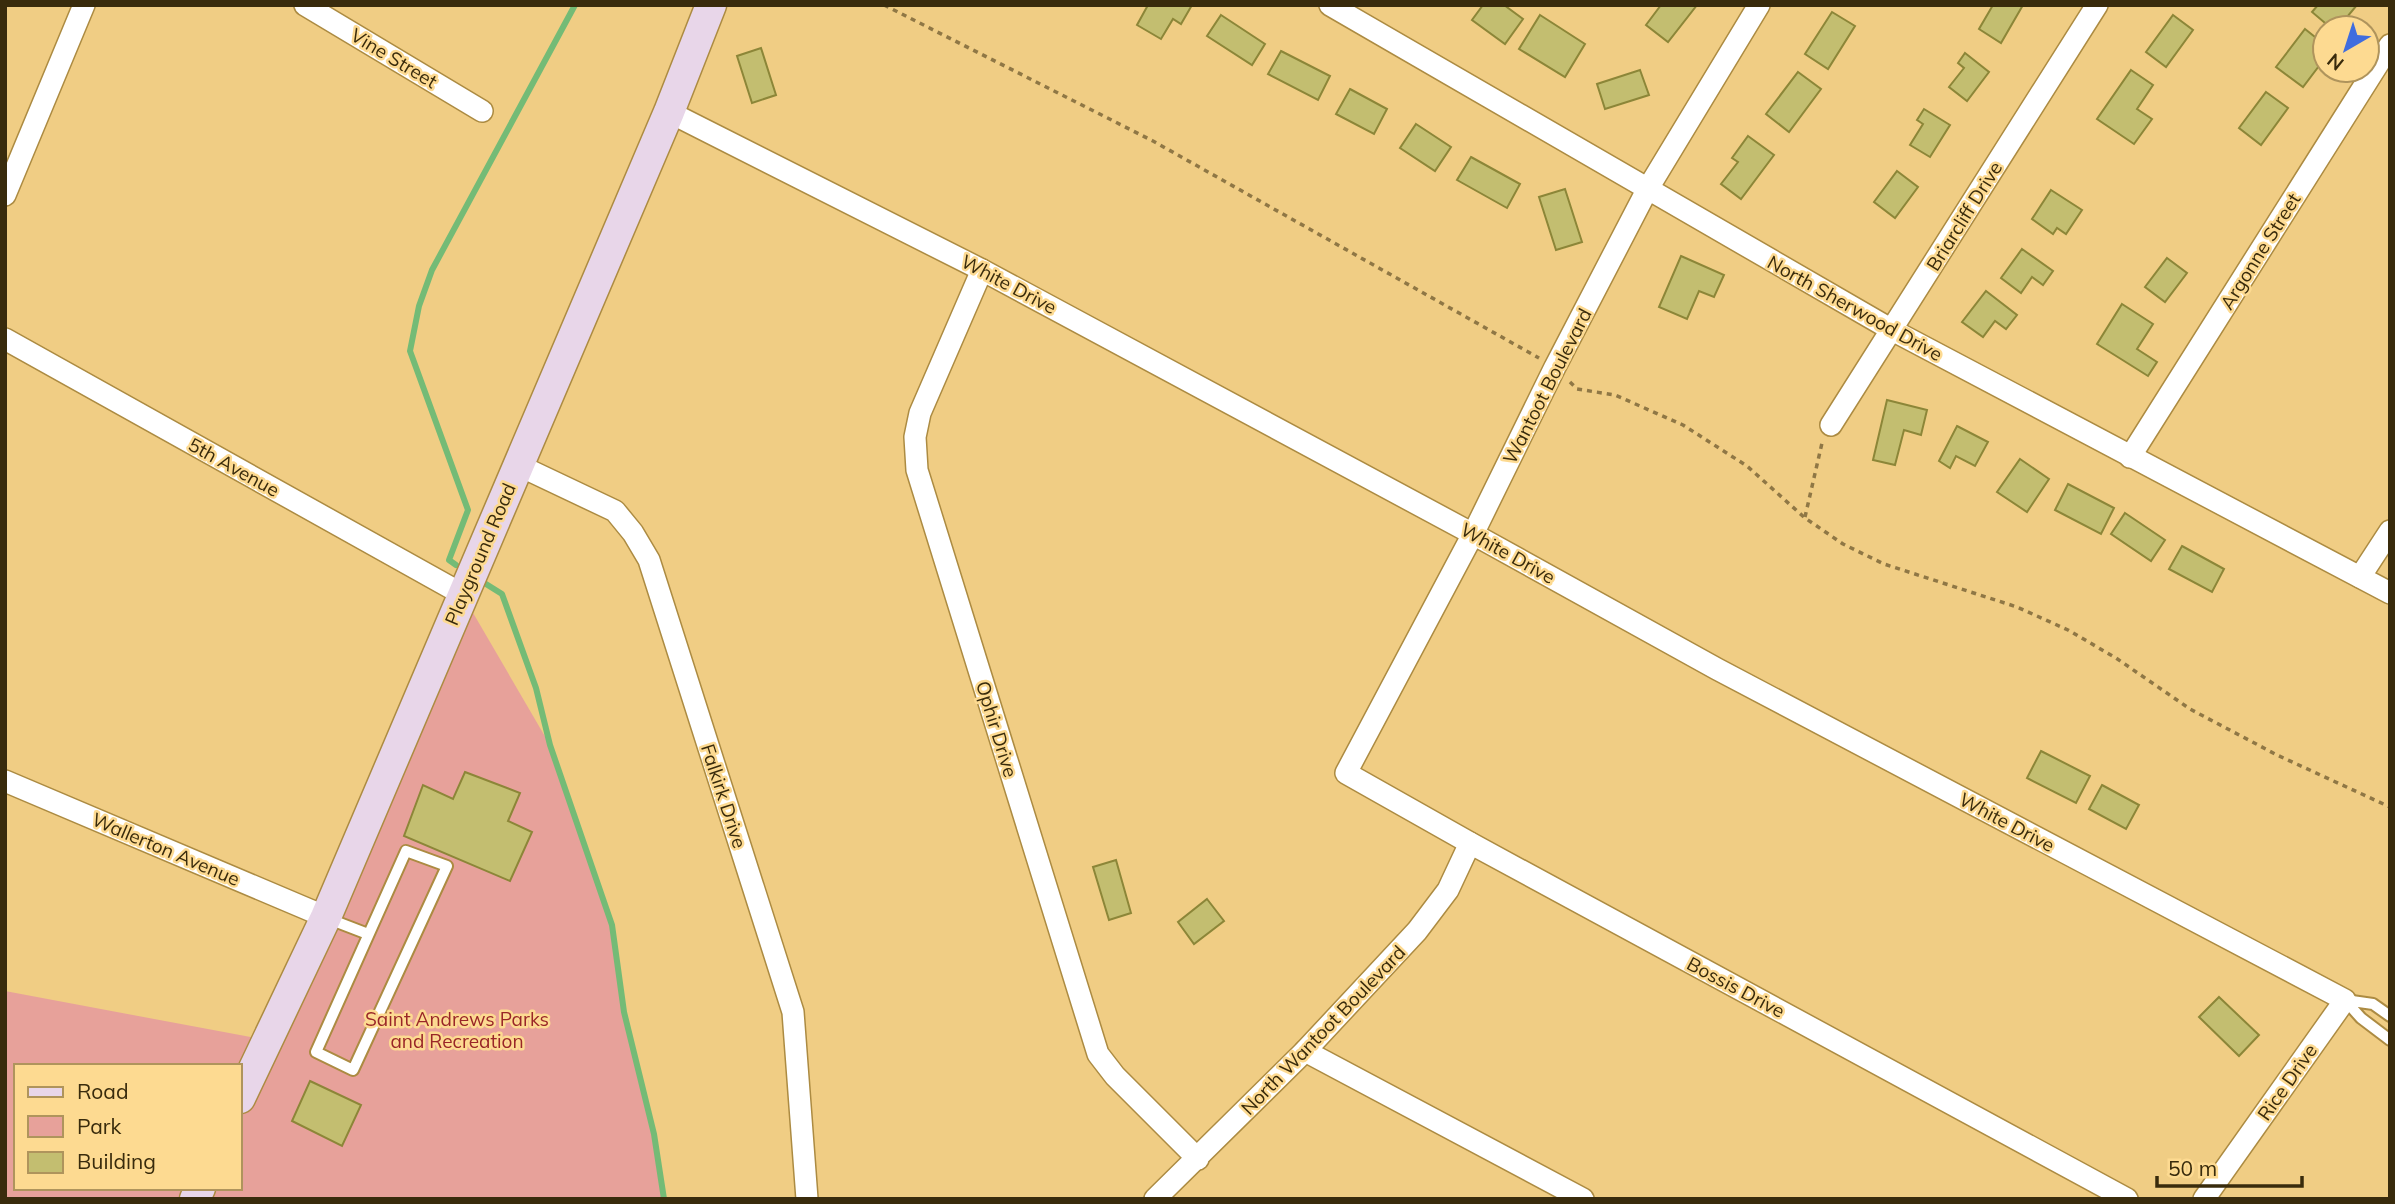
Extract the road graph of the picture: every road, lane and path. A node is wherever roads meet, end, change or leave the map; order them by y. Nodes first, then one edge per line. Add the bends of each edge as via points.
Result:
1 (84, 5) edge
2 (305, 5) edge
3 (711, 5) edge
4 (884, 5) edge
5 (1330, 5) edge
6 (1759, 5) edge
7 (2097, 5) edge
8 (2390, 45) edge
9 (482, 111) dead end
10 (668, 112) junction
11 (1647, 190) junction
12 (5, 195) edge
13 (982, 270) junction
14 (1892, 330) junction
15 (5, 339) edge
16 (1555, 367) junction
17 (1831, 425) joint
18 (2130, 457) junction
19 (518, 465) junction
20 (1805, 518) junction
21 (2390, 531) edge
22 (1473, 534) junction
23 (2360, 578) junction
24 (2390, 593) edge
25 (462, 594) junction
26 (1346, 774) joint
27 (5, 781) edge
28 (2390, 807) edge
29 (1470, 843) junction
30 (326, 918) junction
31 (368, 934) junction
32 (2345, 1000) junction
33 (2390, 1016) edge
34 (2390, 1040) edge
35 (1305, 1051) junction
36 (242, 1094) edge
37 (1198, 1159) junction
38 (807, 1199) edge
39 (1155, 1199) edge
40 (1583, 1199) edge
41 (2127, 1199) edge
42 (2204, 1199) edge

1 - 12 street
2 - 9 street, Vine Street
3 - 10 main road, Playground Road
4 - 16 path via 1153,141
5 - 11 street, North Sherwood Drive
6 - 11 street, Wantoot Boulevard
7 - 14 street, Briarcliff Drive
8 - 18 street, Argonne Street
10 - 13 street, White Drive
10 - 19 main road, Playground Road
11 - 14 street, North Sherwood Drive
11 - 16 street, Wantoot Boulevard
13 - 22 street, White Drive
13 - 37 street, Ophir Drive via 920,413 915,437 917,470 1097,1054
14 - 17 street, Briarcliff Drive
14 - 18 street, North Sherwood Drive
15 - 25 street, 5th Avenue
16 - 20 path via 1577,389 1615,395 1683,425 1747,466
16 - 22 street, Wantoot Boulevard
17 - 20 path via 1819,449
18 - 23 street, North Sherwood Drive
19 - 25 main road, Playground Road
19 - 38 street, Falkirk Drive via 615,511 649,560 793,1012
20 - 28 path via 1884,564 2017,607 2068,630 2190,709
21 - 23 street
22 - 26 street, Wantoot Boulevard
22 - 32 street, White Drive via 1717,669
23 - 24 street, North Sherwood Drive
25 - 30 main road, Playground Road
26 - 29 street, Bossis Drive
27 - 30 street, Wallerton Avenue
29 - 35 street, North Wantoot Boulevard via 1448,890 1418,931
29 - 41 street, Bossis Drive
30 - 31 lane
30 - 36 main road, Playground Road
31 - 31 lane via 316,1052 353,1070 447,866 406,851
32 - 33 lane via 2373,1004
32 - 34 lane
32 - 42 street, Rice Drive
35 - 37 street, North Wantoot Boulevard
35 - 40 street
37 - 39 street, North Wantoot Boulevard

